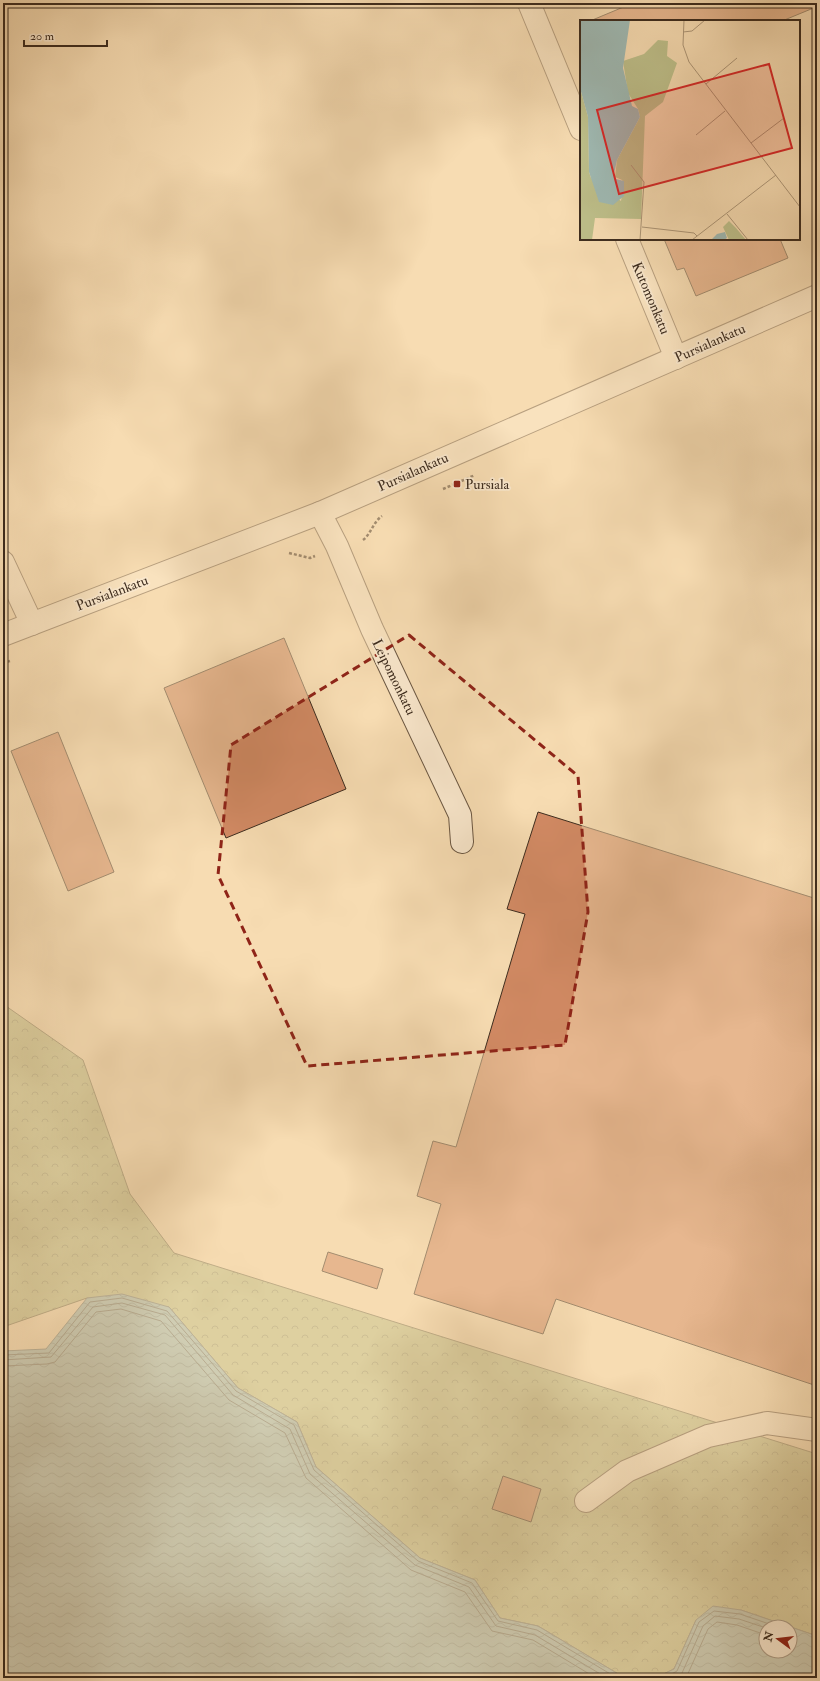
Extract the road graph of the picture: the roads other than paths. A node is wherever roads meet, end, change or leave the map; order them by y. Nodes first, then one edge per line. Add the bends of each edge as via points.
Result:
1 (529, 3) edge
2 (580, 127) edge
3 (627, 240) edge
4 (817, 296) edge
5 (676, 358) junction
6 (320, 513) junction
7 (3, 562) edge
8 (32, 624) junction
9 (3, 636) edge
10 (462, 842) dead end
11 (817, 1430) edge
12 (586, 1502) dead end

1 - 2 street
3 - 5 street, Kutomonkatu
4 - 5 street, Pursialankatu
5 - 6 street, Pursialankatu
6 - 8 street, Pursialankatu
6 - 10 street, Leipomonkatu via 460,815
7 - 8 street
8 - 9 street, Pursialankatu
11 - 12 street via 767,1423 708,1436 627,1471

